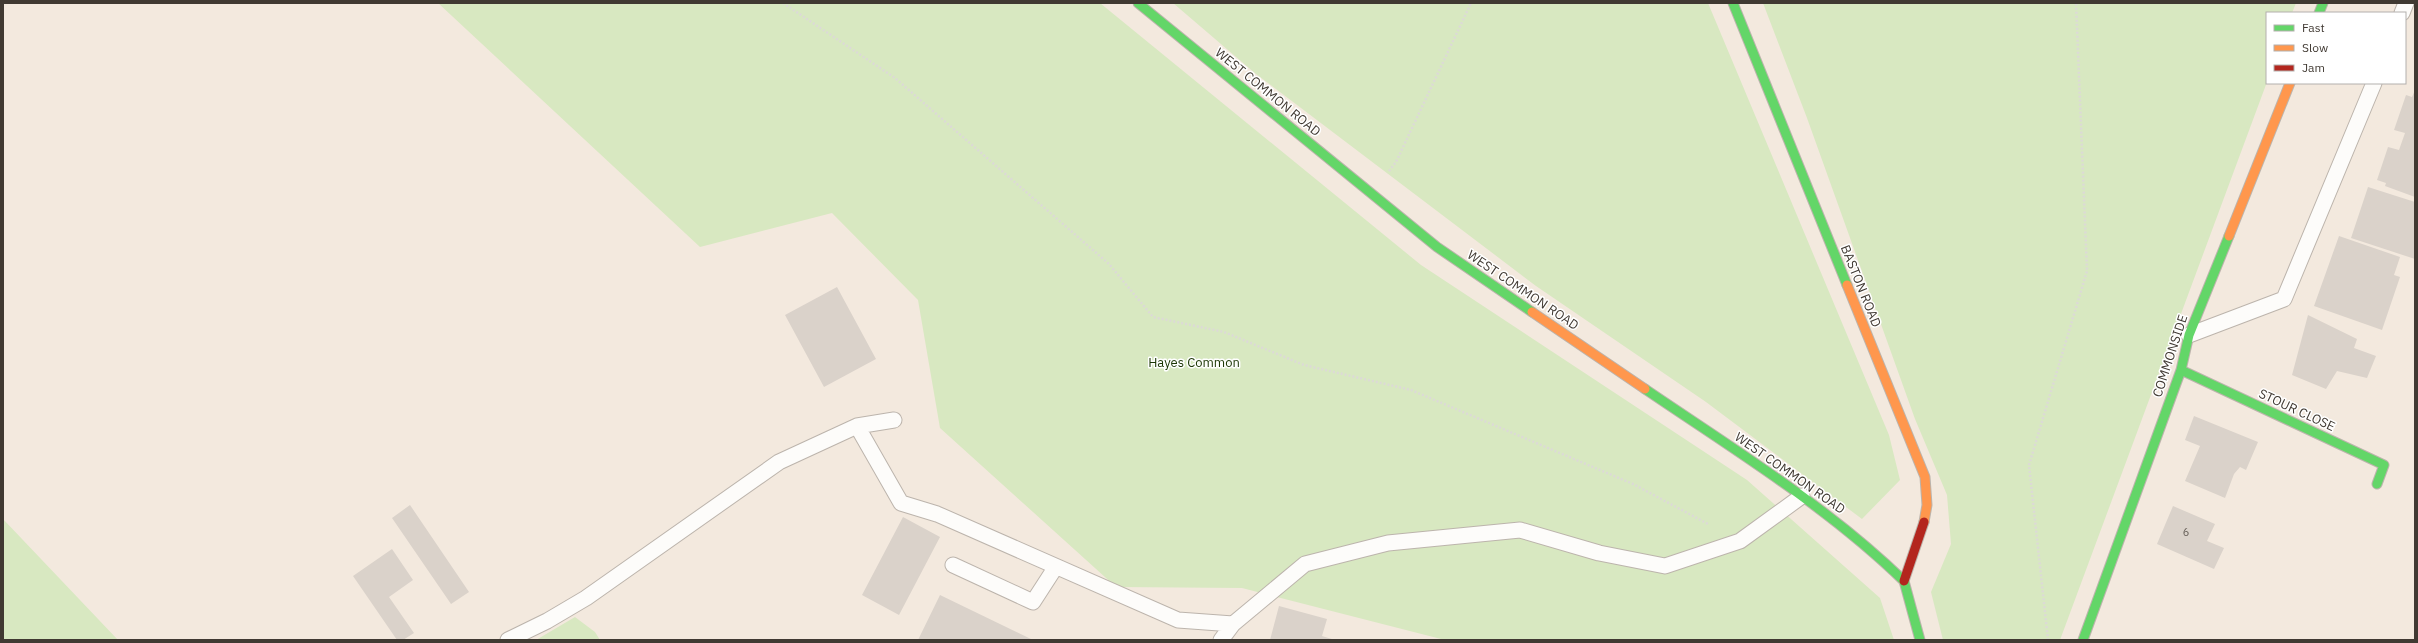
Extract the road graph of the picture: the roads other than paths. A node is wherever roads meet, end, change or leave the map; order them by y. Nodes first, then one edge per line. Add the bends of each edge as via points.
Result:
1 (1138, 3) edge
2 (1733, 3) edge
3 (2290, 84) edge
4 (2374, 84) edge
5 (2189, 335) junction
6 (2181, 370) junction
7 (894, 420) dead end
8 (857, 426) junction
9 (2377, 484) dead end
10 (1802, 496) junction
11 (953, 565) dead end
12 (1055, 568) junction
13 (1904, 582) junction
14 (1232, 624) junction
15 (508, 640) edge
16 (1221, 640) edge
17 (1920, 640) edge
18 (2084, 640) edge

1 - 10 street, WEST COMMON ROAD via 1437,247
2 - 13 street, BASTON ROAD via 1925,477 1928,494 1927,518
3 - 5 street, COMMONSIDE
4 - 5 lane via 2284,299
5 - 6 street, COMMONSIDE
6 - 9 street, STOUR CLOSE via 2384,465
6 - 18 street, COMMONSIDE
7 - 8 lane
8 - 12 lane via 901,503 937,514
8 - 15 lane via 779,462 586,598
10 - 13 street, WEST COMMON ROAD via 1874,552
10 - 14 lane via 1740,541 1665,566 1599,553 1520,530 1388,543 1305,564
11 - 12 lane via 1033,602
12 - 14 lane via 1178,620
13 - 17 street
14 - 16 lane

